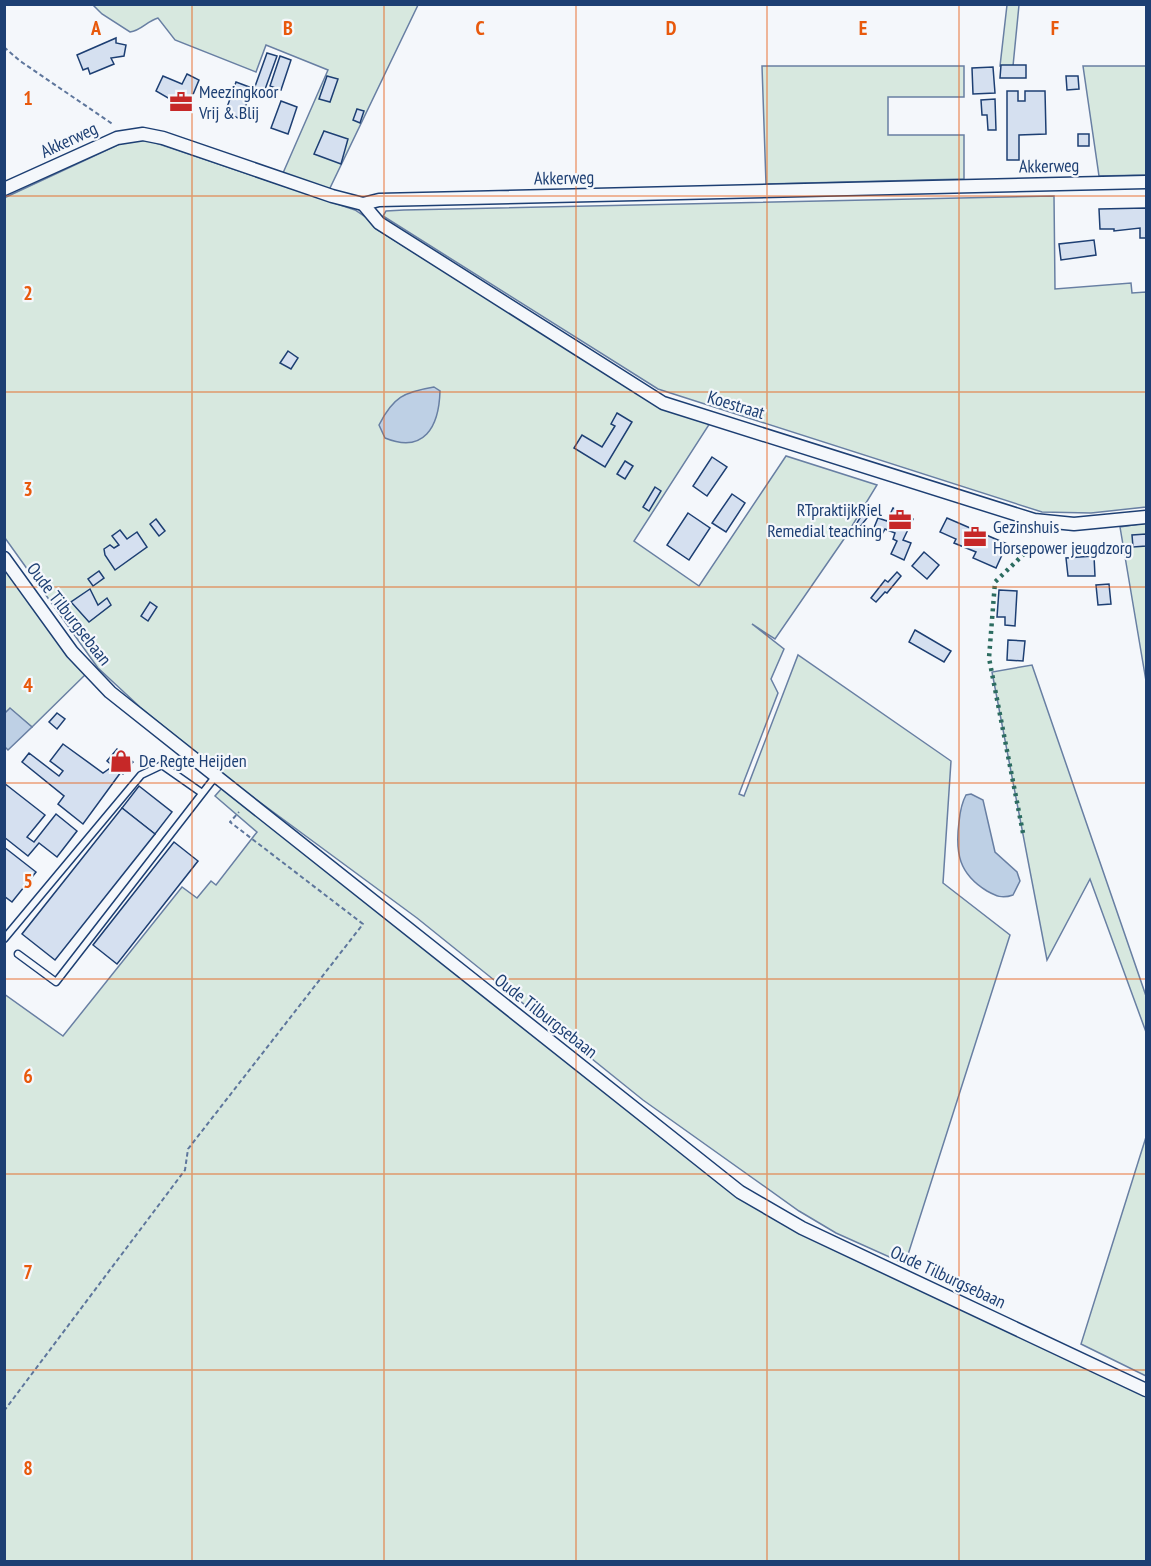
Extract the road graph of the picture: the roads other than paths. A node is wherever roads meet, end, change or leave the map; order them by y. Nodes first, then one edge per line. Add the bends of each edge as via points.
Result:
1 (1146, 182) edge
2 (4, 189) edge
3 (363, 204) junction
4 (1146, 518) edge
5 (4, 558) edge
6 (214, 777) junction
7 (202, 793) junction
8 (4, 939) edge
9 (18, 954) dead end
10 (1146, 1390) edge

1 - 3 street, Akkerweg via 379,200
2 - 3 street, Akkerweg via 129,135 163,138
3 - 4 street, Koestraat via 379,223 663,403 1034,520 1074,524
5 - 6 street, Oude Tilburgsebaan via 72,652 98,680
6 - 7 lane
6 - 10 street, Oude Tilburgsebaan via 749,1198 812,1232
7 - 8 lane via 162,765 141,775
7 - 9 lane via 56,982

